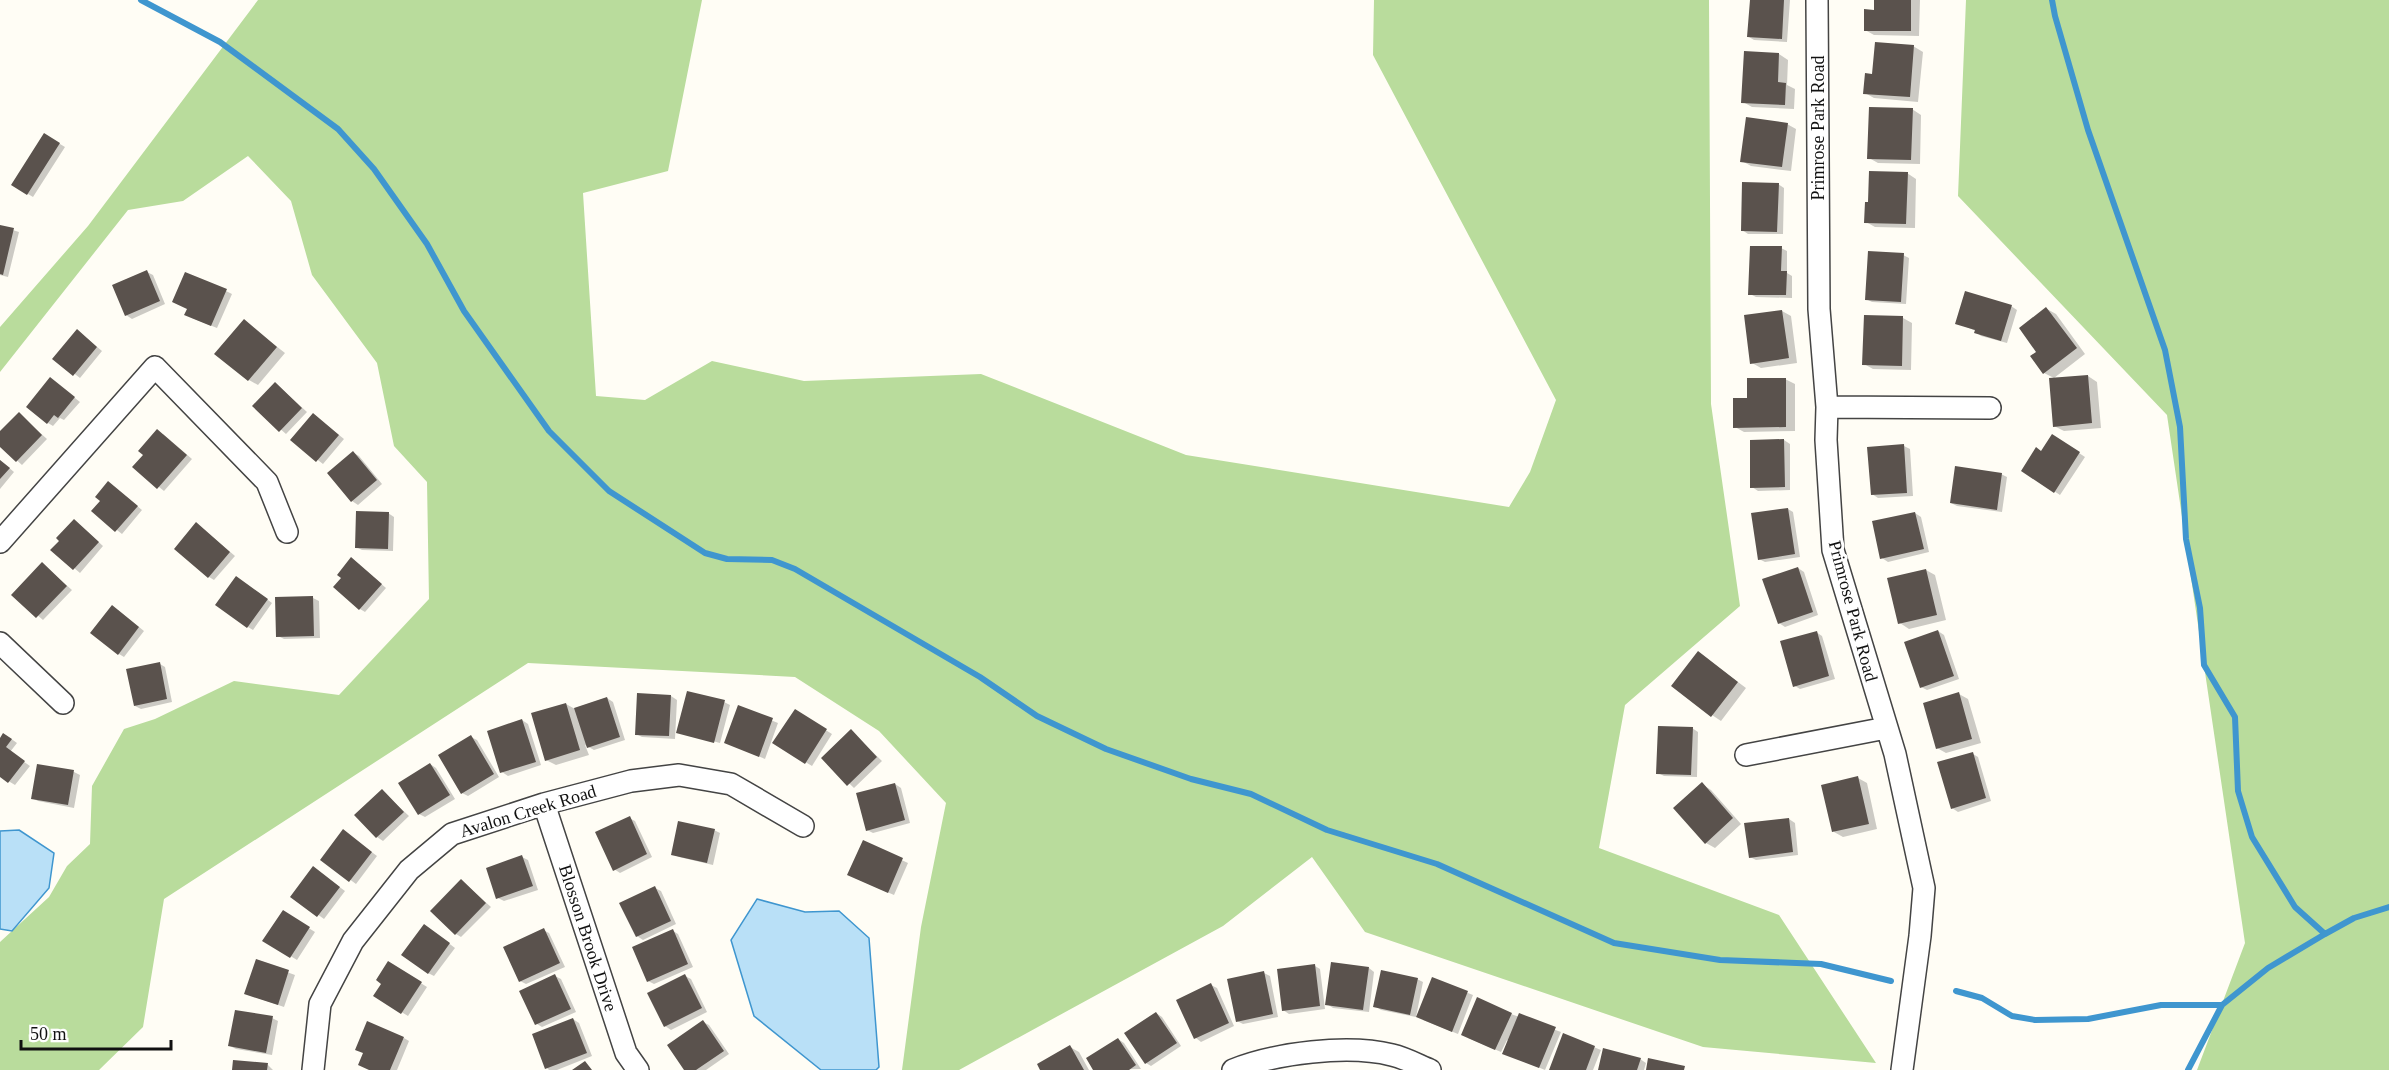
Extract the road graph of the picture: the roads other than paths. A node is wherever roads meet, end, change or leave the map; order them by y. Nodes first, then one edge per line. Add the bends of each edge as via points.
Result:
1 (1817, 0) edge
2 (1827, 406) junction
3 (1990, 408) dead end
4 (286, 532) dead end
5 (0, 542) edge
6 (0, 643) edge
7 (63, 702) dead end
8 (1886, 728) junction
9 (1746, 755) dead end
10 (544, 804) junction
11 (803, 826) dead end
12 (313, 1070) edge
13 (638, 1070) edge
14 (1233, 1070) edge
15 (1430, 1070) edge
16 (1902, 1070) edge

1 - 2 street, Primrose Park Road via 1819,309
2 - 3 street
2 - 8 street, Primrose Park Road via 1833,550
4 - 5 street via 267,482 155,367
6 - 7 street
8 - 9 street
8 - 16 street, Primrose Park Road via 1924,888
10 - 11 street, Avalon Creek Road via 631,781 679,775 731,784
10 - 12 street, Avalon Creek Road via 452,834 409,870 353,941 320,1004
10 - 13 street, Blosson Brook Drive via 626,1053
14 - 15 street via 1276,1057 1342,1050 1391,1055

